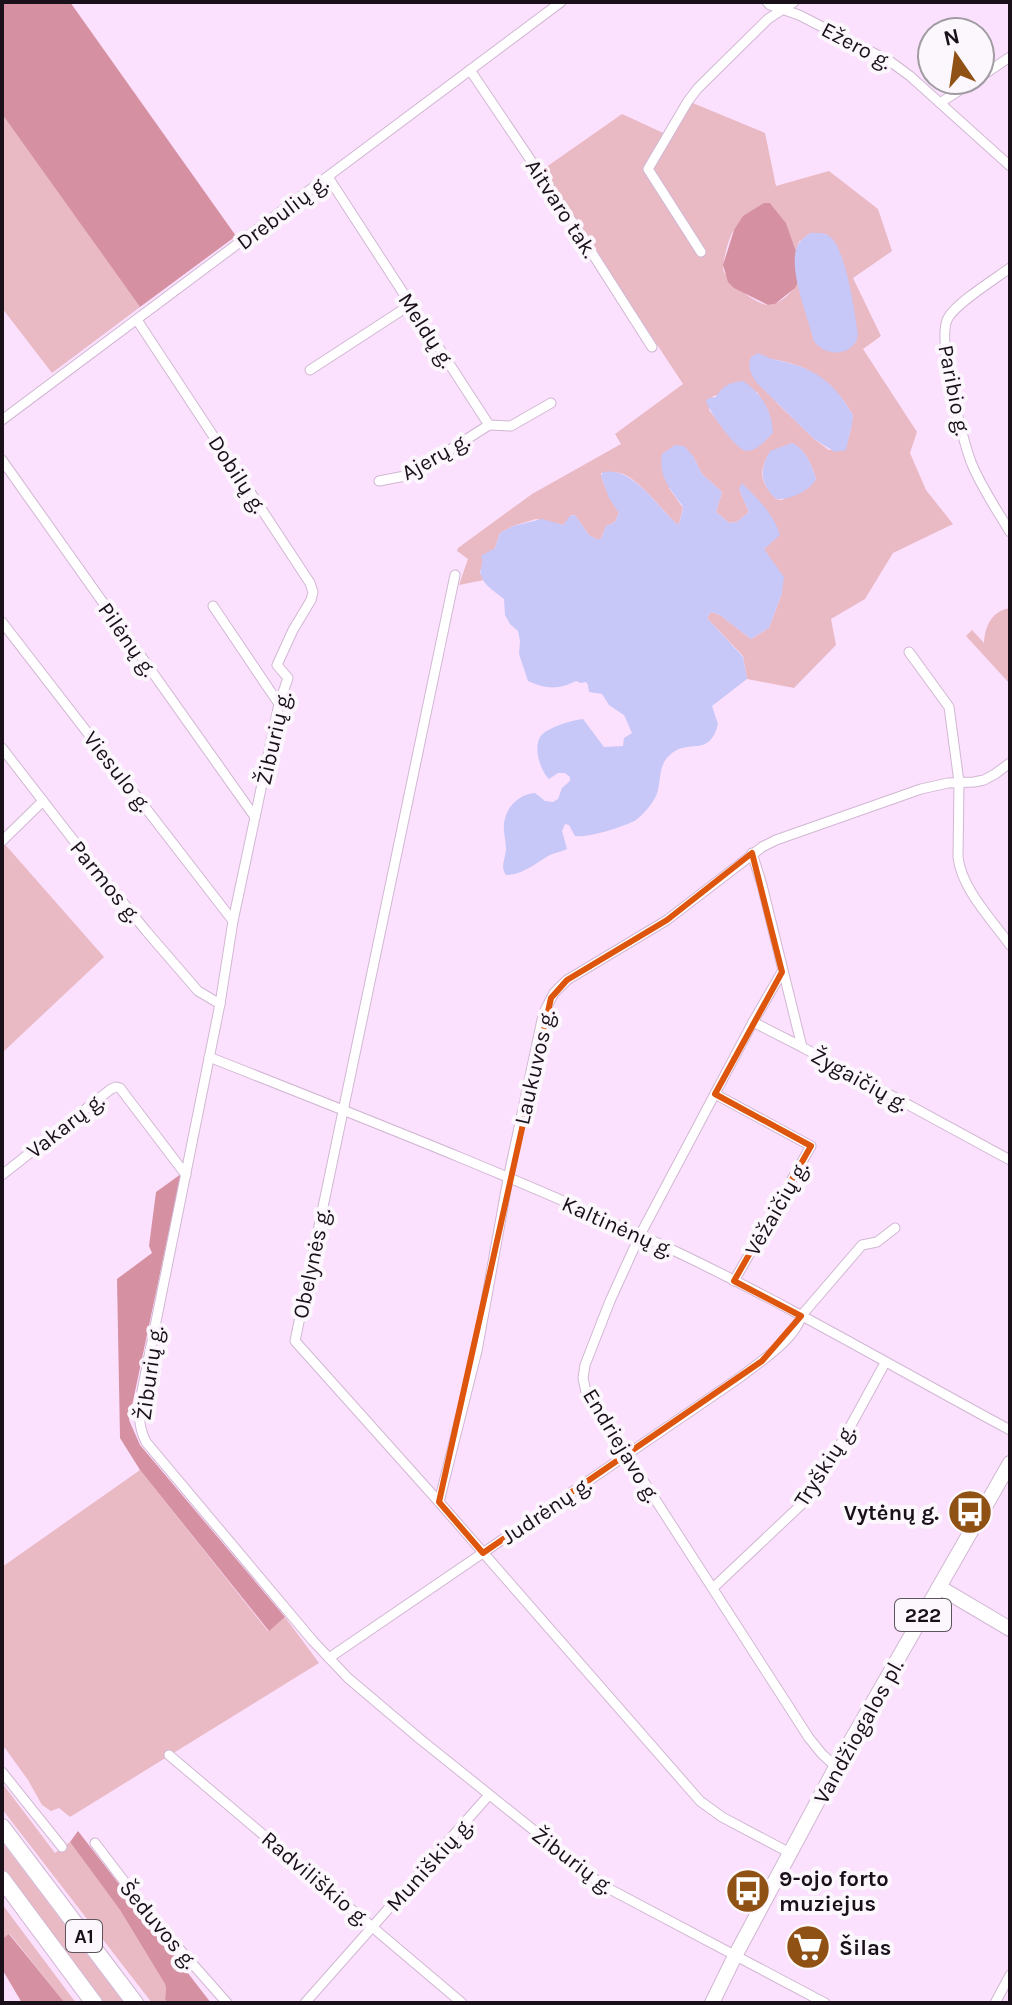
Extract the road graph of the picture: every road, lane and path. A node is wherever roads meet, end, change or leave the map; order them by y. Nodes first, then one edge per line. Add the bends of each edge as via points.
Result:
1 (561, 2) edge
2 (767, 2) edge
3 (794, 2) edge
4 (784, 9) junction
5 (470, 70) junction
6 (951, 96) edge
7 (940, 103) junction
8 (1010, 166) edge
9 (328, 177) junction
10 (701, 252) dead end
11 (1010, 268) edge
12 (410, 305) junction
13 (137, 320) junction
14 (652, 347) dead end
15 (310, 370) dead end
16 (551, 403) dead end
17 (2, 420) edge
18 (489, 425) junction
19 (2, 460) edge
20 (379, 481) dead end
21 (1010, 532) edge
22 (455, 575) dead end
23 (213, 606) dead end
24 (2, 622) edge
25 (293, 630) joint
26 (909, 652) dead end
27 (279, 704) junction
28 (2, 748) edge
29 (1010, 763) edge
30 (959, 782) junction
31 (43, 801) junction
32 (255, 817) junction
33 (2, 841) edge
34 (752, 853) junction
35 (233, 921) junction
36 (1010, 945) edge
37 (782, 972) junction
38 (220, 1004) junction
39 (753, 1022) junction
40 (802, 1047) junction
41 (209, 1057) junction
42 (715, 1094) junction
43 (344, 1110) junction
44 (1010, 1160) edge
45 (2, 1175) edge
46 (186, 1175) junction
47 (508, 1179) junction
48 (895, 1228) dead end
49 (640, 1235) junction
50 (734, 1281) junction
51 (801, 1316) junction
52 (885, 1363) junction
53 (1010, 1430) edge
54 (626, 1456) junction
55 (1010, 1463) edge
56 (439, 1502) junction
57 (483, 1553) junction
58 (939, 1587) junction
59 (713, 1588) junction
60 (1010, 1629) edge
61 (329, 1658) junction
62 (169, 1755) dead end
63 (836, 1767) junction
64 (2, 1772) edge
65 (489, 1795) junction
66 (2, 1827) edge
67 (95, 1843) dead end
68 (62, 1847) dead end
69 (790, 1853) junction
70 (6, 1884) edge
71 (374, 1926) junction
72 (735, 1956) junction
73 (1010, 1975) edge
74 (94, 2003) edge
75 (135, 2003) edge
76 (227, 2003) edge
77 (305, 2003) edge
78 (462, 2003) edge
79 (712, 2003) edge
80 (825, 2003) edge
81 (995, 2003) edge

1 - 5 street, Drebulių g.
2 - 4 street, Ežero g.
3 - 4 street
4 - 7 street, Ežero g. via 891,62
4 - 10 street via 698,88 648,169
5 - 9 street, Drebulių g.
5 - 14 street, Aitvaro tak.
6 - 7 street
7 - 8 street, Ežero g.
9 - 12 street, Meldų g.
9 - 13 street, Drebulių g.
11 - 21 street, Paribio g. via 954,310 944,326 966,447
12 - 15 street
12 - 18 street, Meldų g.
13 - 17 street, Drebulių g.
13 - 25 street, Dobilų g. via 310,583 311,600
16 - 18 street via 511,426
18 - 20 street, Ajerų g. via 415,472
19 - 32 street, Pilėnų g.
22 - 43 street, Obelynės g.
23 - 27 street
24 - 35 street, Viesulo g.
25 - 27 street, Žiburių g. via 277,665 288,678
26 - 30 street via 949,707
27 - 32 street, Žiburių g.
28 - 31 street, Parmos g.
29 - 30 street, Laukuvos g. via 984,780
30 - 34 street, Laukuvos g. via 921,789
30 - 36 street via 958,862 970,891
31 - 33 street
31 - 38 street, Parmos g. via 198,991
32 - 35 street, Žiburių g.
34 - 37 street, Žygaičių g.
34 - 47 street, Laukuvos g. via 667,920 585,968 554,993 542,1020
35 - 38 street, Žiburių g.
37 - 39 street, Endriejavo g.
37 - 40 street, Žygaičių g.
38 - 41 street, Žiburių g.
39 - 40 street
39 - 42 street, Endriejavo g.
40 - 44 street, Žygaičių g.
41 - 43 street, Kaltinėnų g.
41 - 46 street, Žiburių g.
42 - 49 street, Endriejavo g.
42 - 50 street, Vėžaičių g. via 811,1146
43 - 47 street, Kaltinėnų g.
43 - 56 street, Obelynės g. via 295,1341
45 - 46 street, Vakarų g. via 116,1087
46 - 61 street, Žiburių g. via 142,1391 140,1431
47 - 49 street, Kaltinėnų g.
47 - 56 street, Laukuvos g. via 477,1351
48 - 51 street, Judrėnų g. via 877,1242 862,1245
49 - 50 street, Kaltinėnų g.
49 - 54 street, Endriejavo g. via 583,1378 586,1392
50 - 51 street, Kaltinėnų g.
51 - 52 street, Kaltinėnų g.
51 - 54 street, Judrėnų g. via 791,1334 762,1361
52 - 53 street, Kaltinėnų g.
52 - 59 street, Tryškių g. via 803,1503
54 - 57 street, Judrėnų g.
54 - 59 street, Endriejavo g.
55 - 58 main road, Vandžiogalos pl. / 222
56 - 57 street, Obelynės g.
57 - 61 street, Judrėnų g.
57 - 69 street, Obelynės g. via 700,1801
58 - 60 main road
58 - 63 main road, Vandžiogalos pl. / 222
59 - 63 street, Endriejavo g. via 809,1738
61 - 65 street, Žiburių g. via 368,1697
62 - 71 street, Radviliškio g.
63 - 69 main road, Vandžiogalos pl. / 222
64 - 68 street
65 - 71 street, Muniškių g.
65 - 72 street, Žiburių g. via 602,1885
66 - 75 highway, A1
67 - 76 street, Šeduvos g.
69 - 72 main road, Vandžiogalos pl. / 222
70 - 74 highway, A1
71 - 77 street, Muniškių g.
71 - 78 street, Radviliškio g.
72 - 79 main road, Vandžiogalos pl. / 222
72 - 80 street, Žiburių g.
73 - 81 street

